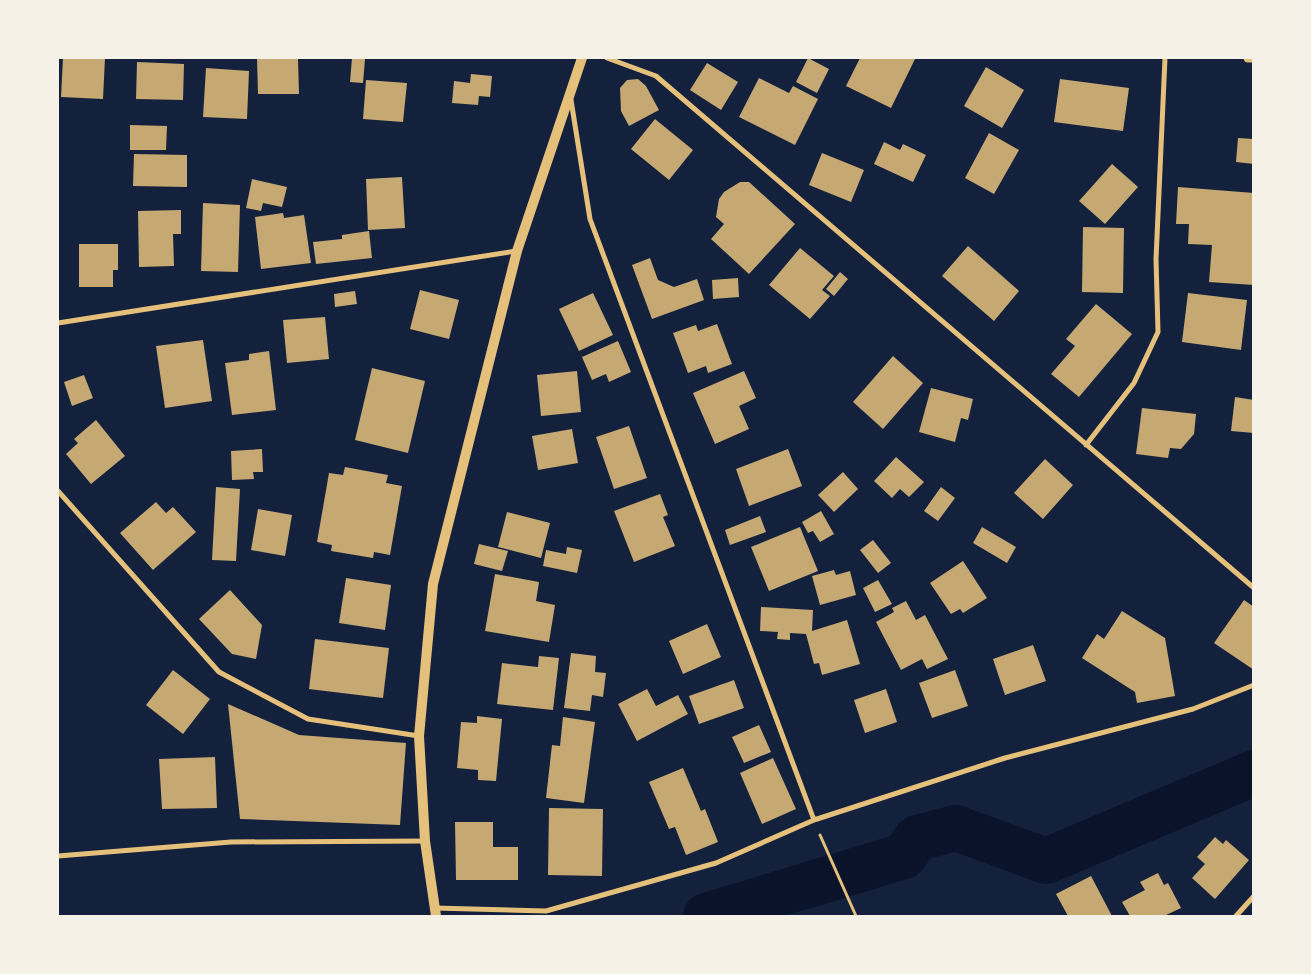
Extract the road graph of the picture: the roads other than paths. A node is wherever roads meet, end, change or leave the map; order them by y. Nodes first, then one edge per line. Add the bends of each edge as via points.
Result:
1 (582, 58) edge
2 (607, 58) edge
3 (1165, 58) edge
4 (1248, 58) edge
5 (1254, 58) edge
6 (570, 94) junction
7 (517, 251) junction
8 (58, 323) edge
9 (1086, 446) junction
10 (58, 492) edge
11 (1254, 588) edge
12 (1254, 685) edge
13 (419, 736) junction
14 (814, 820) junction
15 (425, 841) junction
16 (58, 856) edge
17 (1254, 896) edge
18 (435, 912) edge
19 (1236, 916) edge

1 - 6 main road
2 - 9 street via 656,76
3 - 9 street via 1156,259 1158,332 1134,383
4 - 5 street
6 - 7 main road
6 - 14 street via 590,219
7 - 8 street
7 - 13 main road via 433,584
9 - 11 street
10 - 13 street via 219,672 308,719
12 - 14 street via 1192,709 1006,758
13 - 15 main road
14 - 18 street via 716,863 546,910
15 - 16 street via 231,842
15 - 18 main road
17 - 19 street

